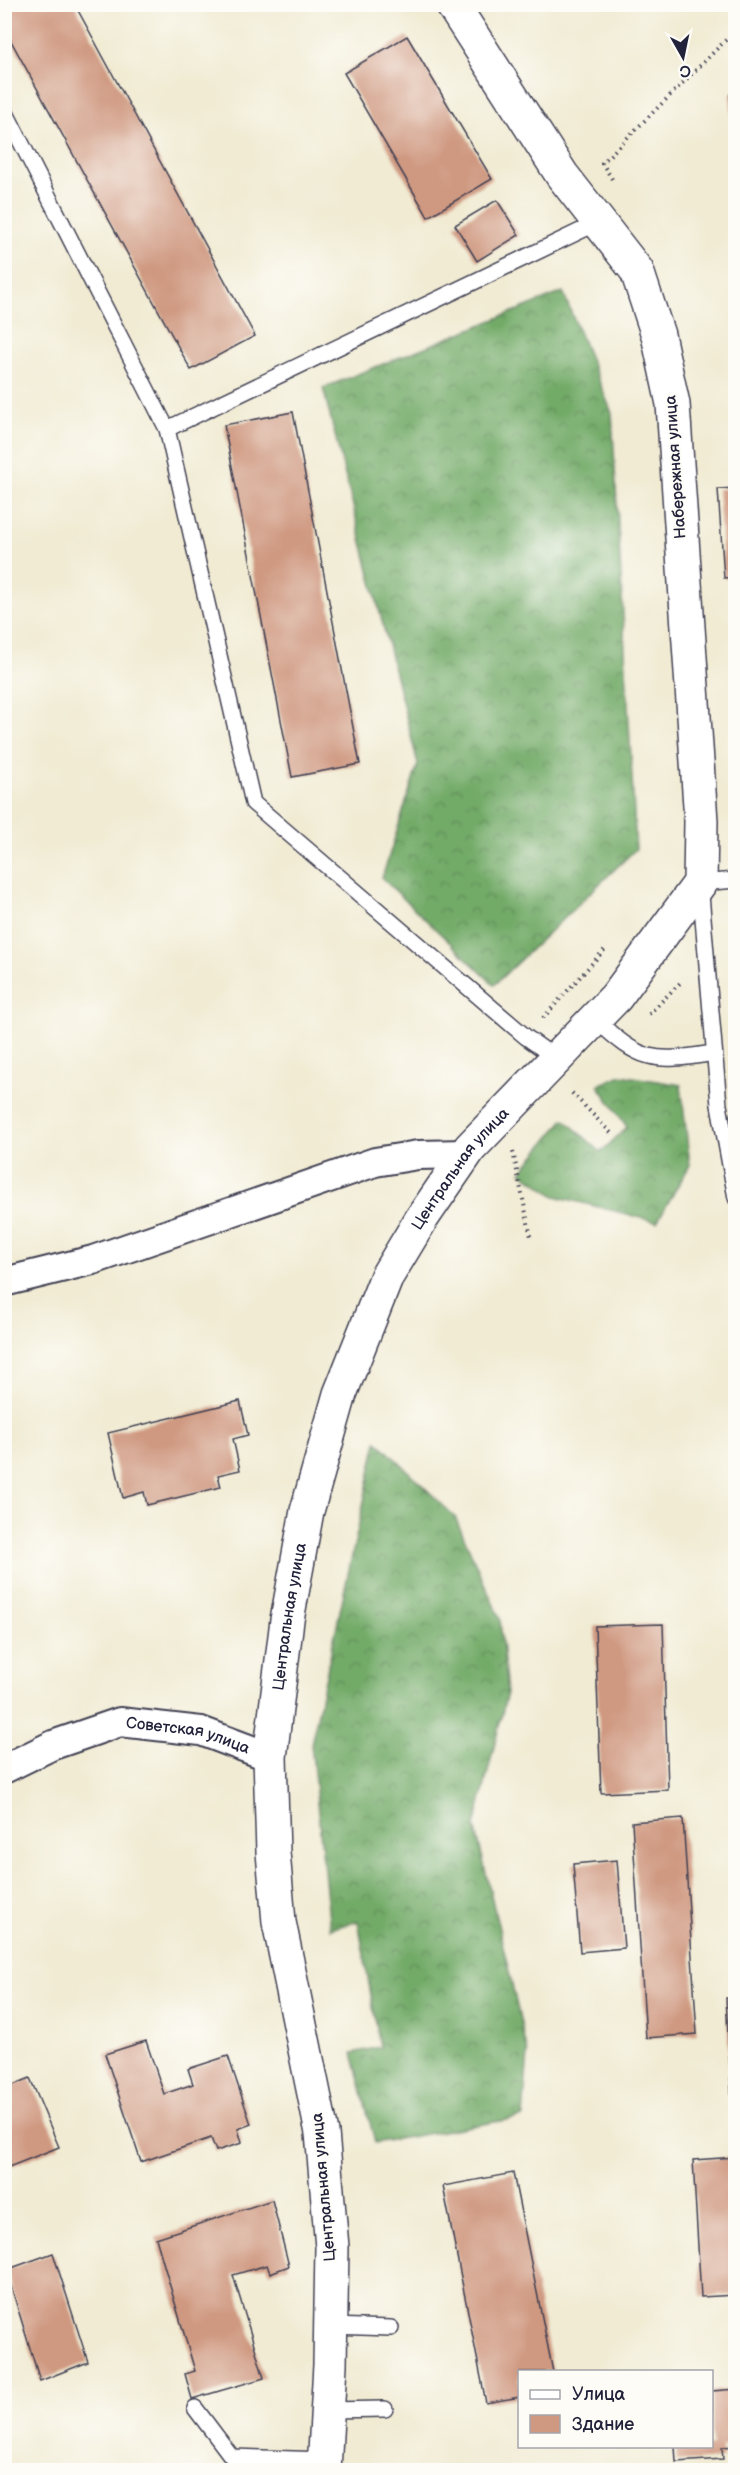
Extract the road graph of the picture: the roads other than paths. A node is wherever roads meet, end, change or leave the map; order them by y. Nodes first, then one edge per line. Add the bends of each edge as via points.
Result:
1 (452, 4) edge
2 (4, 109) edge
3 (599, 222) junction
4 (167, 429) junction
5 (735, 880) edge
6 (700, 883) junction
7 (595, 1019) junction
8 (714, 1053) junction
9 (557, 1059) junction
10 (466, 1154) junction
11 (735, 1198) edge
12 (4, 1282) edge
13 (270, 1757) junction
14 (4, 1769) edge
15 (331, 2326) junction
16 (391, 2328) dead end
17 (195, 2408) dead end
18 (328, 2409) junction
19 (385, 2409) dead end
20 (324, 2465) edge

1 - 3 street, Набережная улица via 562,175
2 - 4 lane
3 - 4 lane
3 - 6 street, Набережная улица via 637,271 658,335 673,404 701,821
4 - 9 lane via 253,803 526,1037
5 - 6 lane
6 - 7 street, Центральная улица via 616,997
6 - 8 lane
7 - 8 lane via 634,1052 655,1058
7 - 9 street, Центральная улица
8 - 11 lane
9 - 10 street, Центральная улица
10 - 12 street via 418,1155 375,1162 93,1260
10 - 13 street, Центральная улица via 387,1276 340,1394 307,1511 287,1620
13 - 14 street, Советская улица via 201,1731 120,1722 53,1745
13 - 15 street, Центральная улица via 279,1922 322,2133 332,2247
15 - 16 lane
15 - 18 street, Центральная улица
17 - 20 lane via 232,2457
18 - 19 lane
18 - 20 street, Центральная улица

